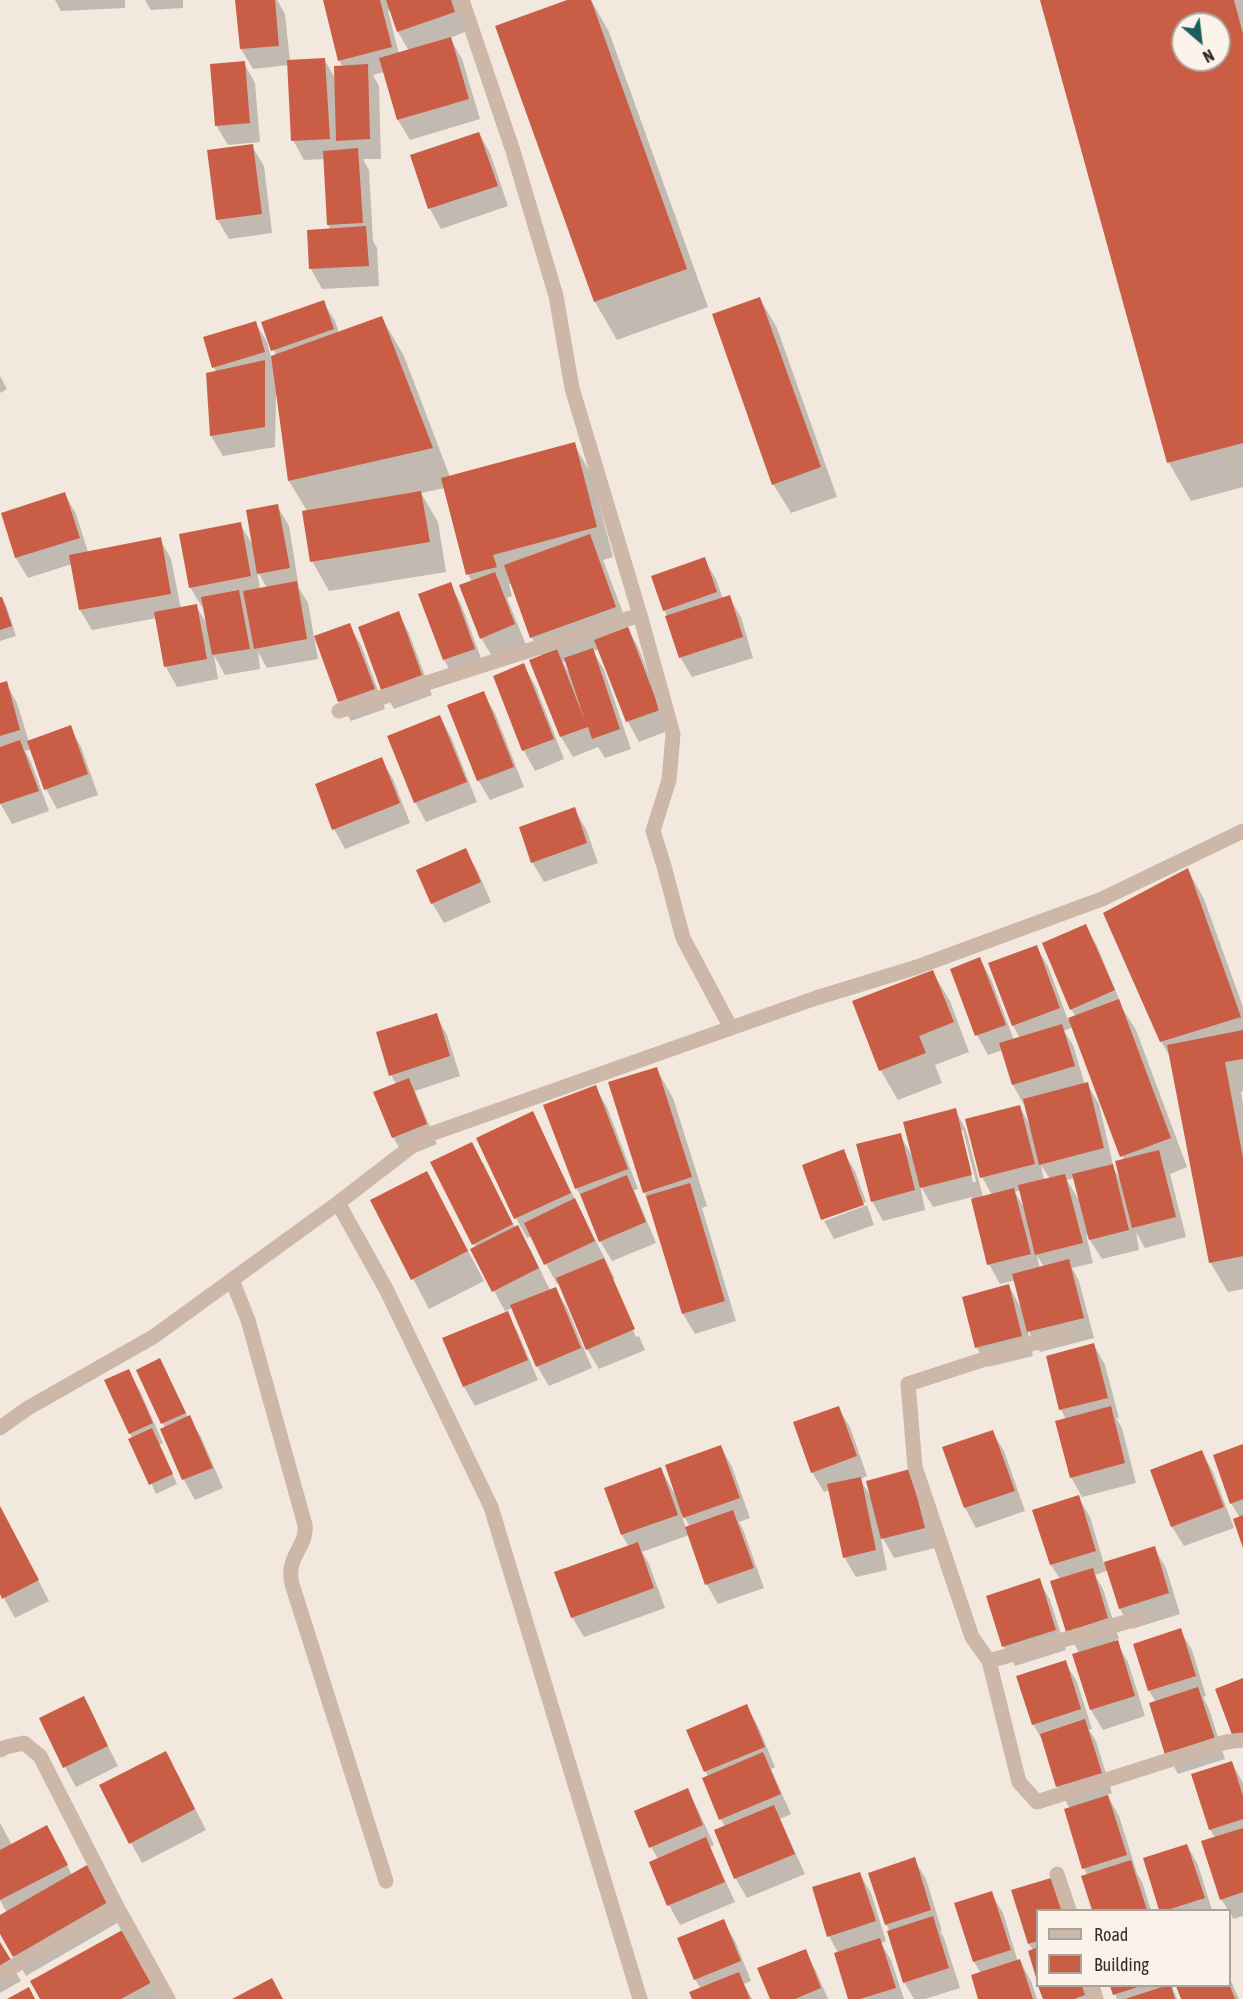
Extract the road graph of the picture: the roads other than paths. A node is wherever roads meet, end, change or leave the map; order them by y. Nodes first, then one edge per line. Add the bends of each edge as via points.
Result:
1 (462, 0) edge
2 (640, 615) junction
3 (339, 711) dead end
4 (1243, 831) edge
5 (731, 1028) junction
6 (338, 1203) junction
7 (232, 1280) junction
8 (1068, 1332) dead end
9 (0, 1428) edge
10 (1140, 1618) dead end
11 (989, 1661) junction
12 (1243, 1740) edge
13 (0, 1750) edge
14 (1057, 1874) dead end
15 (386, 1881) dead end
16 (117, 1907) junction
17 (1068, 1909) edge
18 (0, 1974) edge
19 (168, 1999) edge
20 (640, 1999) edge

1 - 2 street via 513,151 552,285 572,388
2 - 3 street
2 - 5 street via 673,734 669,780 653,831 683,938
4 - 5 street via 1102,899 918,967
5 - 6 street via 425,1136
6 - 7 street
6 - 20 street via 386,1289 491,1508
7 - 9 street via 153,1337
7 - 15 street via 248,1320 305,1525 306,1532 289,1573
8 - 11 street via 908,1384 915,1467 972,1637
10 - 11 street
11 - 12 street via 1019,1782 1037,1802
13 - 16 street via 24,1743 40,1756
14 - 17 street
16 - 18 street
16 - 19 street

